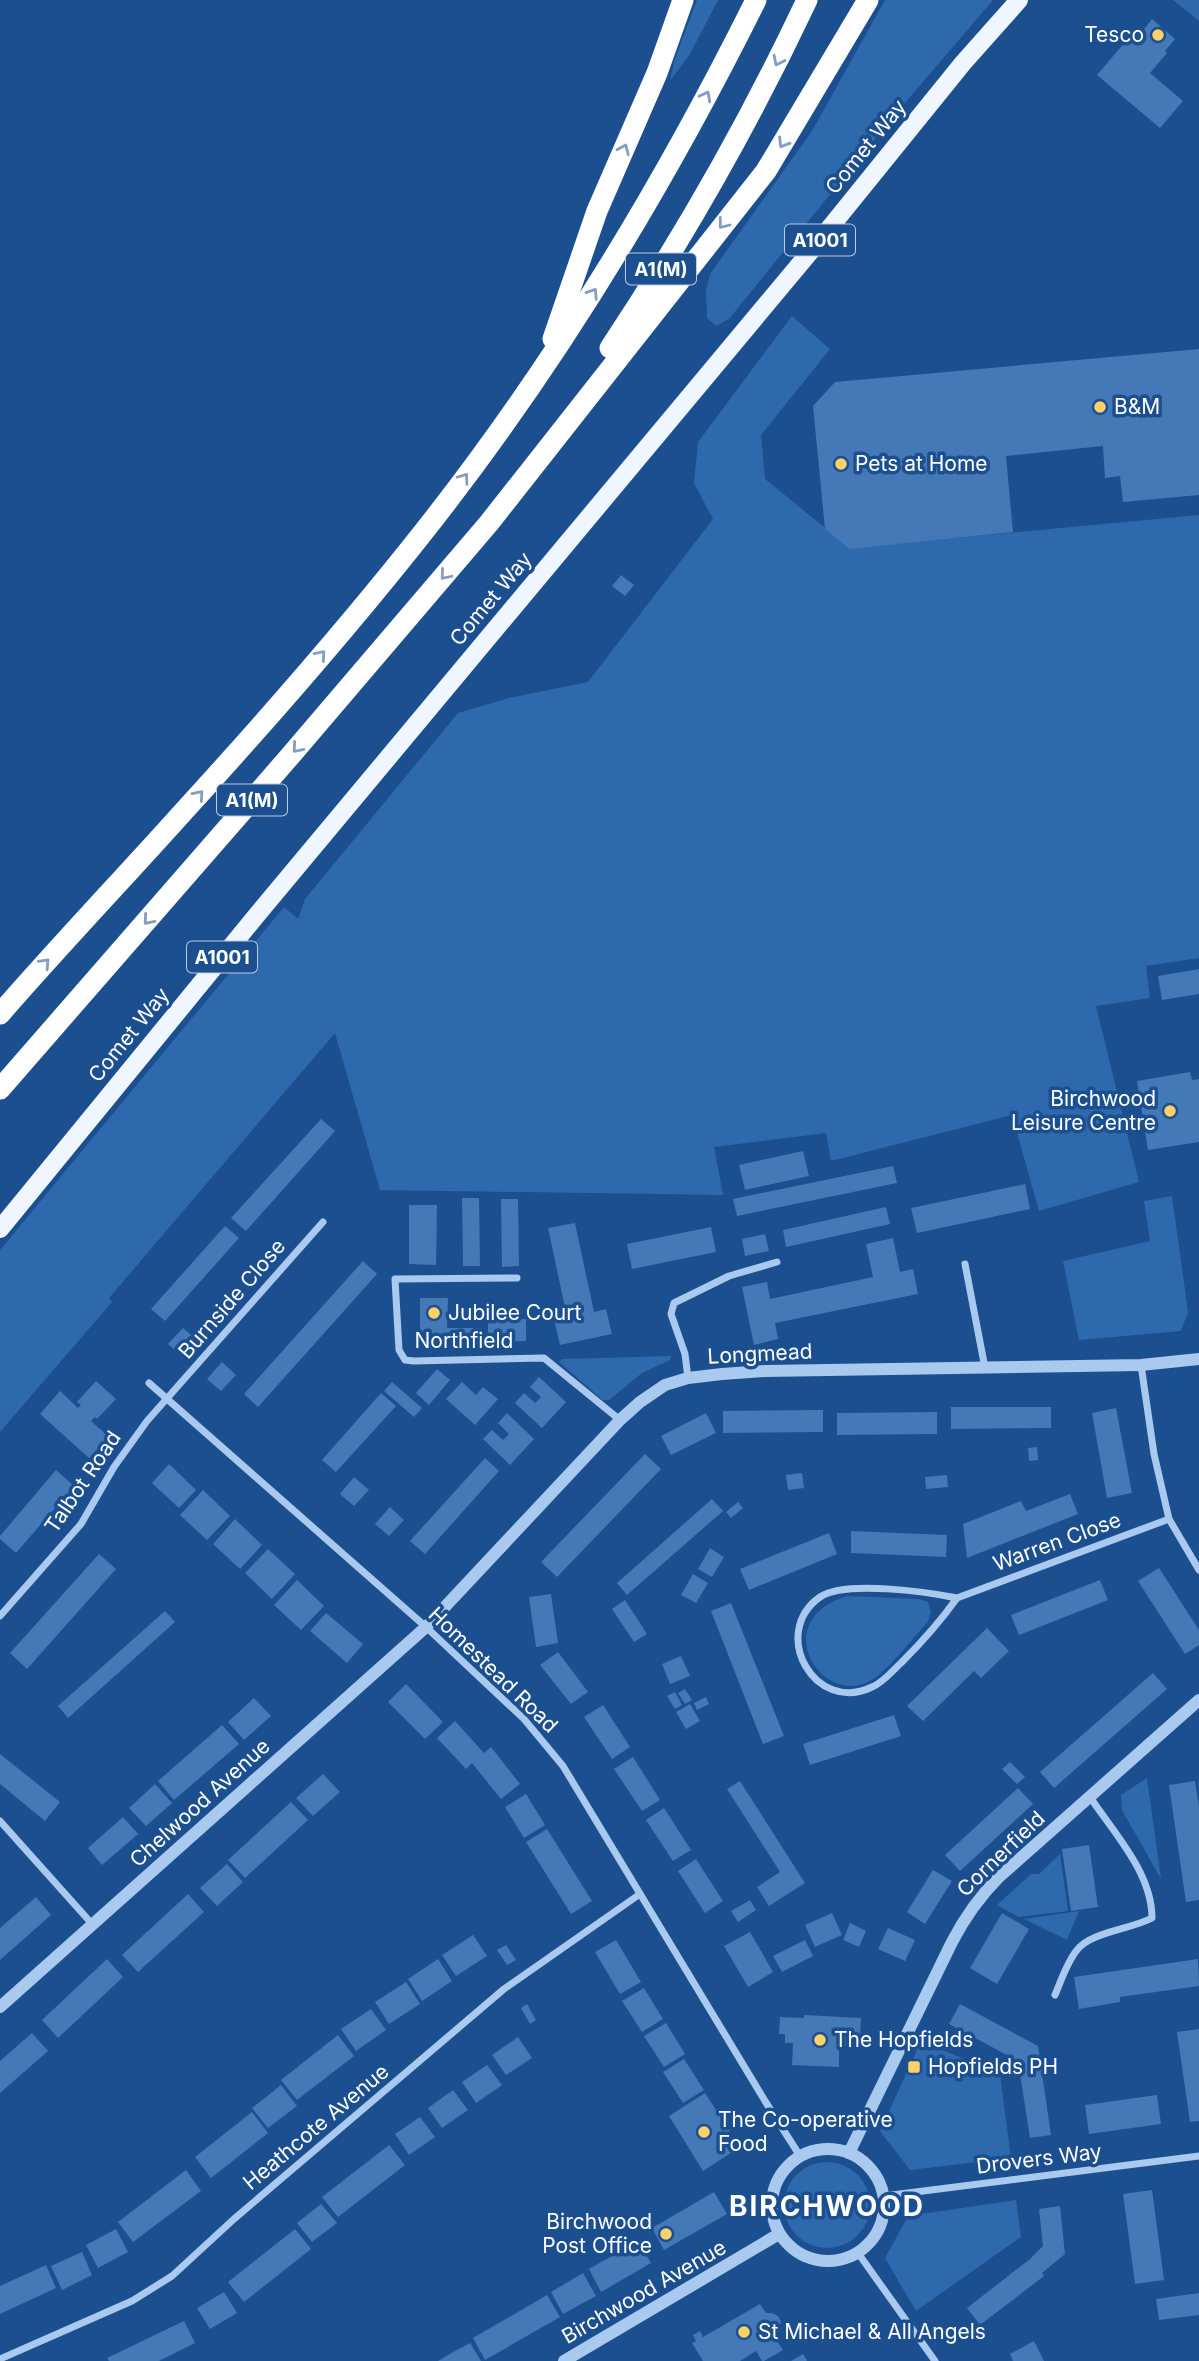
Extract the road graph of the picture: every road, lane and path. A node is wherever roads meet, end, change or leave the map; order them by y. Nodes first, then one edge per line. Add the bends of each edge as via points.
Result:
1 (683, 0) edge
2 (755, 0) edge
3 (807, 0) edge
4 (868, 0) edge
5 (1019, 0) edge
6 (542, 371) junction
7 (489, 523) junction
8 (0, 1014) edge
9 (0, 1089) edge
10 (323, 1222) dead end
11 (0, 1228) edge
12 (777, 1262) dead end
13 (965, 1264) dead end
14 (517, 1278) dead end
15 (1199, 1360) edge
16 (1141, 1365) junction
17 (985, 1368) junction
18 (688, 1378) junction
19 (149, 1383) dead end
20 (167, 1399) junction
21 (620, 1420) junction
22 (1169, 1519) junction
23 (1199, 1570) edge
24 (957, 1598) junction
25 (0, 1616) edge
26 (426, 1627) junction
27 (1199, 1700) edge
28 (1090, 1797) junction
29 (0, 1821) edge
30 (640, 1894) junction
31 (93, 1925) junction
32 (1055, 1995) dead end
33 (0, 2007) edge
34 (849, 2153) junction
35 (800, 2156) junction
36 (1199, 2156) edge
37 (884, 2196) junction
38 (779, 2234) junction
39 (858, 2253) junction
40 (0, 2359) edge
41 (564, 2361) edge
42 (934, 2361) edge

6 -> 1 highway, A1(M) via 597,211
6 -> 2 highway, A1(M) via 676,153
3 -> 7 highway, A1(M) via 713,182 651,287
4 -> 7 highway, A1(M) via 766,171
5 - 11 main road, Comet Way / A1001
8 -> 6 highway, A1(M) via 363,606
7 -> 9 highway, A1(M)
10 - 20 street, Burnside Close
12 - 18 street via 729,1276 674,1303 671,1314
13 - 17 street
14 - 21 street, Northfield via 395,1279 399,1350 405,1360 544,1358
15 - 16 street, Longmead
16 - 17 street, Longmead
16 - 22 street
17 - 18 street, Longmead via 765,1371
18 - 21 street, Longmead via 665,1385
19 - 20 street, Homestead Road
20 - 25 street, Talbot Road via 114,1467 81,1524
20 - 26 street, Homestead Road
21 - 26 street, Longmead
22 - 23 street
22 - 24 street, Warren Close
24 - 24 street via 936,1628 872,1688 853,1692 820,1685 798,1647 802,1619 820,1597 833,1591 922,1591
26 - 30 street, Homestead Road via 524,1719 563,1766
26 - 31 street, Chelwood Avenue
27 - 28 street, Cornerfield
28 - 32 street via 1138,1868 1152,1901 1152,1918 1086,1941 1076,1950
28 - 34 street, Cornerfield via 999,1877 965,1917
29 - 31 street
30 - 35 street, Homestead Road
30 - 40 street, Heathcote Avenue via 504,1989 172,2276 132,2301
31 - 33 street, Chelwood Avenue
34 - 35 street via 824,2149
34 - 37 street via 871,2170
35 - 38 street via 786,2167 771,2199
36 - 37 street, Drovers Way
37 - 39 street via 879,2228
38 - 39 street via 806,2257 842,2260
38 - 41 street, Birchwood Avenue
39 - 42 street

